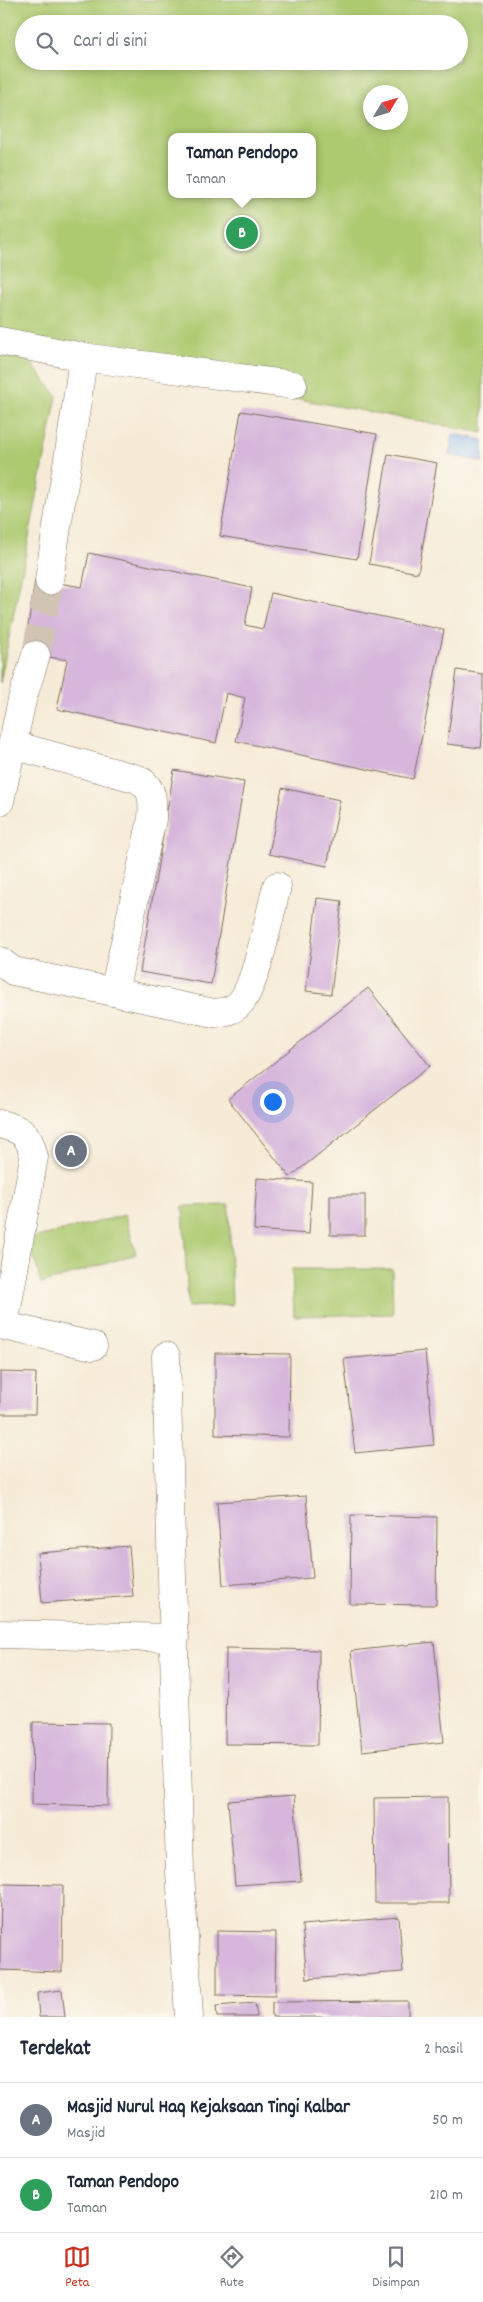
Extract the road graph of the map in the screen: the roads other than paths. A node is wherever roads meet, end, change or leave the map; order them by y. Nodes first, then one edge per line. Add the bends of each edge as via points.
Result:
1 (0, 341) edge
2 (84, 357) junction
3 (293, 385) dead end
4 (49, 581) tunnel mouth
5 (36, 655) tunnel mouth
6 (13, 745) junction
7 (0, 801) edge
8 (277, 886) dead end
9 (0, 961) edge
10 (114, 992) junction
11 (0, 1124) edge
12 (2, 1325) edge
13 (93, 1346) dead end
14 (166, 1356) dead end
15 (0, 1634) edge
16 (175, 1638) junction
17 (189, 2017) edge

1 - 2 street
2 - 3 street
2 - 4 street
5 - 6 street
6 - 7 street
6 - 10 street via 138,779 147,785 151,793 152,819
8 - 10 street via 251,987 243,1001 234,1008 214,1013
9 - 10 street via 12,971
11 - 12 street via 25,1134 34,1157
12 - 13 street
14 - 16 street
15 - 16 street
16 - 17 street via 180,1872

